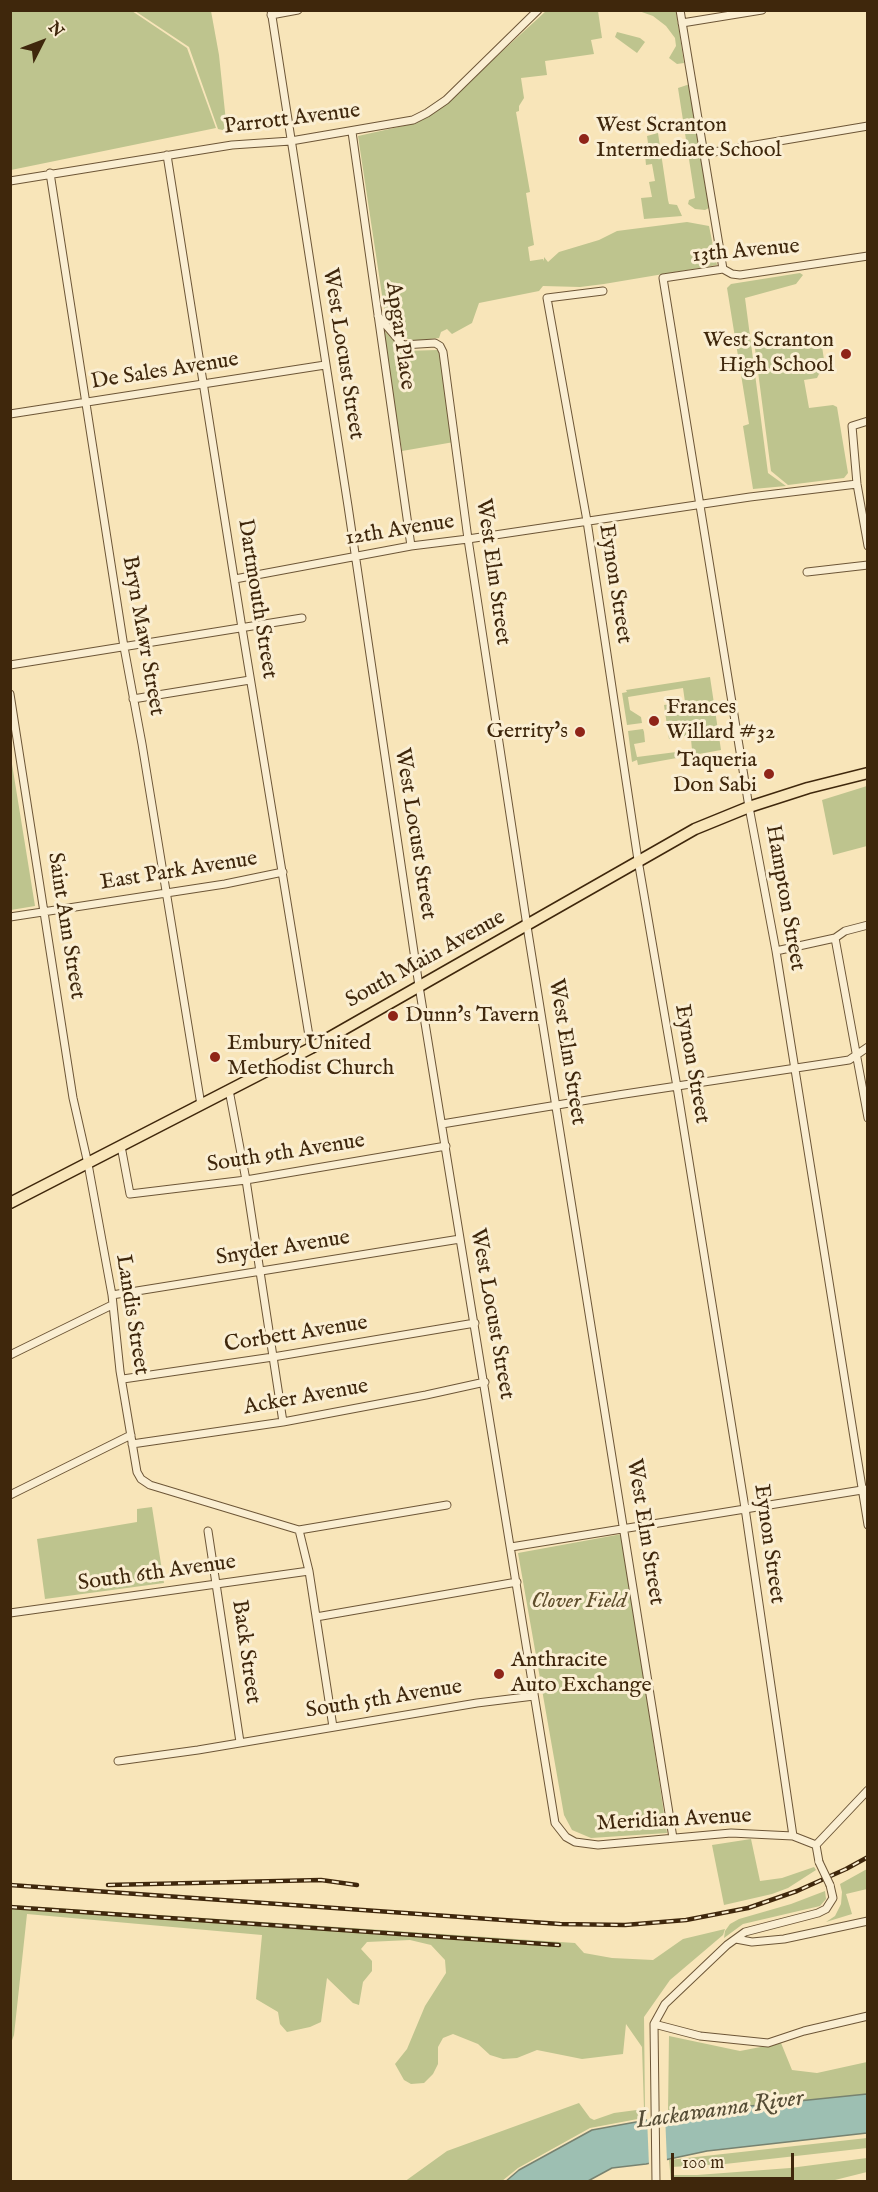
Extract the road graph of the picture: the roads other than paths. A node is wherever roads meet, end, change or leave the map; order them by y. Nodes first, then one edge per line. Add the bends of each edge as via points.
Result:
1 (298, 10) edge
2 (538, 10) edge
3 (680, 10) edge
4 (762, 10) edge
5 (271, 13) edge
6 (682, 23) junction
7 (867, 126) edge
8 (352, 132) junction
9 (291, 141) junction
10 (702, 154) junction
11 (167, 155) junction
12 (50, 174) junction
13 (10, 181) edge
14 (867, 256) edge
15 (723, 269) junction
16 (663, 278) joint
17 (603, 291) dead end
18 (378, 316) junction
19 (325, 365) junction
20 (204, 383) junction
21 (87, 402) junction
22 (10, 414) edge
23 (867, 421) edge
24 (857, 484) junction
25 (700, 505) junction
26 (586, 521) junction
27 (468, 539) junction
28 (411, 546) junction
29 (867, 546) edge
30 (354, 556) junction
31 (867, 565) edge
32 (807, 572) dead end
33 (235, 579) junction
34 (302, 618) dead end
35 (242, 628) junction
36 (124, 647) junction
37 (10, 665) edge
38 (250, 680) junction
39 (10, 694) edge
40 (134, 699) junction
41 (867, 773) edge
42 (749, 807) junction
43 (638, 860) junction
44 (283, 872) junction
45 (167, 892) junction
46 (45, 912) junction
47 (10, 917) edge
48 (867, 925) edge
49 (527, 926) junction
50 (835, 938) junction
51 (776, 951) junction
52 (419, 986) junction
53 (867, 1047) edge
54 (311, 1048) junction
55 (857, 1053) junction
56 (794, 1068) junction
57 (677, 1087) junction
58 (229, 1090) junction
59 (201, 1104) junction
60 (557, 1105) junction
61 (867, 1118) edge
62 (442, 1124) junction
63 (121, 1146) junction
64 (447, 1146) junction
65 (88, 1164) junction
66 (246, 1180) junction
67 (10, 1203) edge
68 (460, 1239) junction
69 (260, 1270) junction
70 (112, 1294) junction
71 (112, 1305) junction
72 (475, 1323) junction
73 (10, 1355) edge
74 (273, 1357) junction
75 (123, 1379) junction
76 (485, 1382) junction
77 (283, 1422) junction
78 (130, 1435) junction
79 (132, 1444) junction
80 (865, 1489) edge
81 (10, 1495) edge
82 (447, 1505) dead end
83 (745, 1508) junction
84 (867, 1525) edge
85 (625, 1528) junction
86 (299, 1530) junction
87 (208, 1531) dead end
88 (511, 1547) junction
89 (309, 1571) junction
90 (517, 1582) junction
91 (217, 1584) junction
92 (10, 1613) edge
93 (316, 1617) junction
94 (534, 1696) junction
95 (333, 1727) junction
96 (240, 1742) junction
97 (118, 1761) dead end
98 (867, 1790) edge
99 (793, 1836) junction
100 (566, 1837) joint
101 (673, 1838) junction
102 (816, 1845) junction
103 (867, 1921) edge
104 (735, 1939) junction
105 (867, 2016) edge
106 (654, 2024) junction
107 (656, 2181) edge

1 - 5 street
2 - 8 street, Parrott Avenue via 446,100 427,113 413,120
3 - 6 street
4 - 6 street
5 - 9 street, West Locust Street
6 - 10 street
7 - 10 street
8 - 9 street, Parrott Avenue
8 - 18 street, Apgar Place
9 - 11 street, Parrott Avenue
9 - 19 street, West Locust Street
10 - 15 street
11 - 12 street, Parrott Avenue
11 - 20 street, Dartmouth Street
12 - 13 street, Parrott Avenue
12 - 21 street, Bryn Mawr Street
14 - 15 street, 13th Avenue via 740,275
15 - 16 street, 13th Avenue
16 - 25 street, Hampton Street
17 - 26 street, Eynon Street via 547,298
18 - 27 street, West Elm Street via 403,345 435,344 444,352
18 - 28 street, Apgar Place
19 - 20 street, De Sales Avenue
19 - 30 street, West Locust Street
20 - 21 street, De Sales Avenue
20 - 33 street, Dartmouth Street
21 - 22 street, De Sales Avenue
21 - 36 street, Bryn Mawr Street
23 - 24 street via 852,426
24 - 25 street, 12th Avenue
24 - 29 street
25 - 26 street, 12th Avenue
25 - 42 street, Hampton Street
26 - 27 street, 12th Avenue
26 - 43 street, Eynon Street
27 - 28 street, 12th Avenue
27 - 49 street, West Elm Street
28 - 30 street, 12th Avenue
30 - 33 street, 12th Avenue
30 - 52 street, West Locust Street
31 - 32 street
33 - 35 street, Dartmouth Street
34 - 35 street
35 - 36 street
35 - 38 street, Dartmouth Street
36 - 37 street
36 - 40 street, Bryn Mawr Street
38 - 40 street
38 - 44 street, Dartmouth Street
39 - 46 street, Saint Ann Street
40 - 45 street, Bryn Mawr Street
41 - 42 main road, South Main Avenue
42 - 43 main road, South Main Avenue via 695,829
42 - 51 street, Hampton Street
43 - 49 main road, South Main Avenue
43 - 57 street, Eynon Street
44 - 45 street, East Park Avenue
44 - 54 street, Dartmouth Street
45 - 46 street, East Park Avenue
45 - 59 street, Bryn Mawr Street
46 - 47 street, East Park Avenue
46 - 65 street, Saint Ann Street via 73,1098
48 - 50 street
49 - 52 main road, South Main Avenue
49 - 60 street, West Elm Street
50 - 51 street
50 - 55 street
51 - 56 street, Hampton Street
52 - 54 main road, South Main Avenue
52 - 62 street, West Locust Street
53 - 55 street
54 - 58 main road, South Main Avenue
55 - 56 street via 849,1060
55 - 61 street
56 - 57 street
56 - 80 street, Hampton Street
57 - 60 street
57 - 83 street, Eynon Street
58 - 59 main road, South Main Avenue
58 - 66 street
59 - 63 main road, South Main Avenue
60 - 62 street
60 - 85 street, West Elm Street
62 - 64 street, West Locust Street
63 - 65 main road, South Main Avenue
63 - 66 street, South 9th Avenue via 130,1194
64 - 66 street, South 9th Avenue
64 - 68 street, West Locust Street
65 - 67 main road, South Main Avenue
65 - 70 street, Landis Street
66 - 69 street
68 - 69 street, Snyder Avenue
68 - 72 street, West Locust Street
69 - 70 street, Snyder Avenue
69 - 74 street
70 - 71 street, Landis Street
71 - 73 street
71 - 75 street, Landis Street
72 - 74 street, Corbett Avenue
72 - 76 street, West Locust Street
74 - 75 street, Corbett Avenue
74 - 77 street
75 - 78 street, Landis Street
76 - 77 street, Acker Avenue
76 - 88 street, West Locust Street
77 - 79 street, Acker Avenue
78 - 79 street, Landis Street
78 - 81 street
79 - 86 street, Landis Street via 137,1472 150,1485
80 - 83 street
80 - 84 street, Hampton Street
82 - 86 street
83 - 85 street
83 - 99 street, Eynon Street
85 - 88 street
85 - 101 street, West Elm Street
86 - 89 street
87 - 91 street, Back Street
88 - 90 street, West Locust Street
89 - 91 street, South 6th Avenue
89 - 93 street
90 - 93 street
90 - 94 street, West Locust Street
91 - 92 street, South 6th Avenue
91 - 96 street, Back Street
93 - 95 street
94 - 95 street, South 5th Avenue
94 - 100 street, West Locust Street via 555,1823
95 - 96 street, South 5th Avenue
96 - 97 street, South 5th Avenue
98 - 102 street
99 - 101 street, Meridian Avenue via 731,1833
99 - 102 street, Meridian Avenue
100 - 101 street, Meridian Avenue via 598,1845
102 - 104 street, bridge via 833,1899 826,1909 745,1932
103 - 104 street via 784,1939
104 - 106 street via 665,2004
105 - 106 street via 768,2043 700,2036
106 - 107 street

